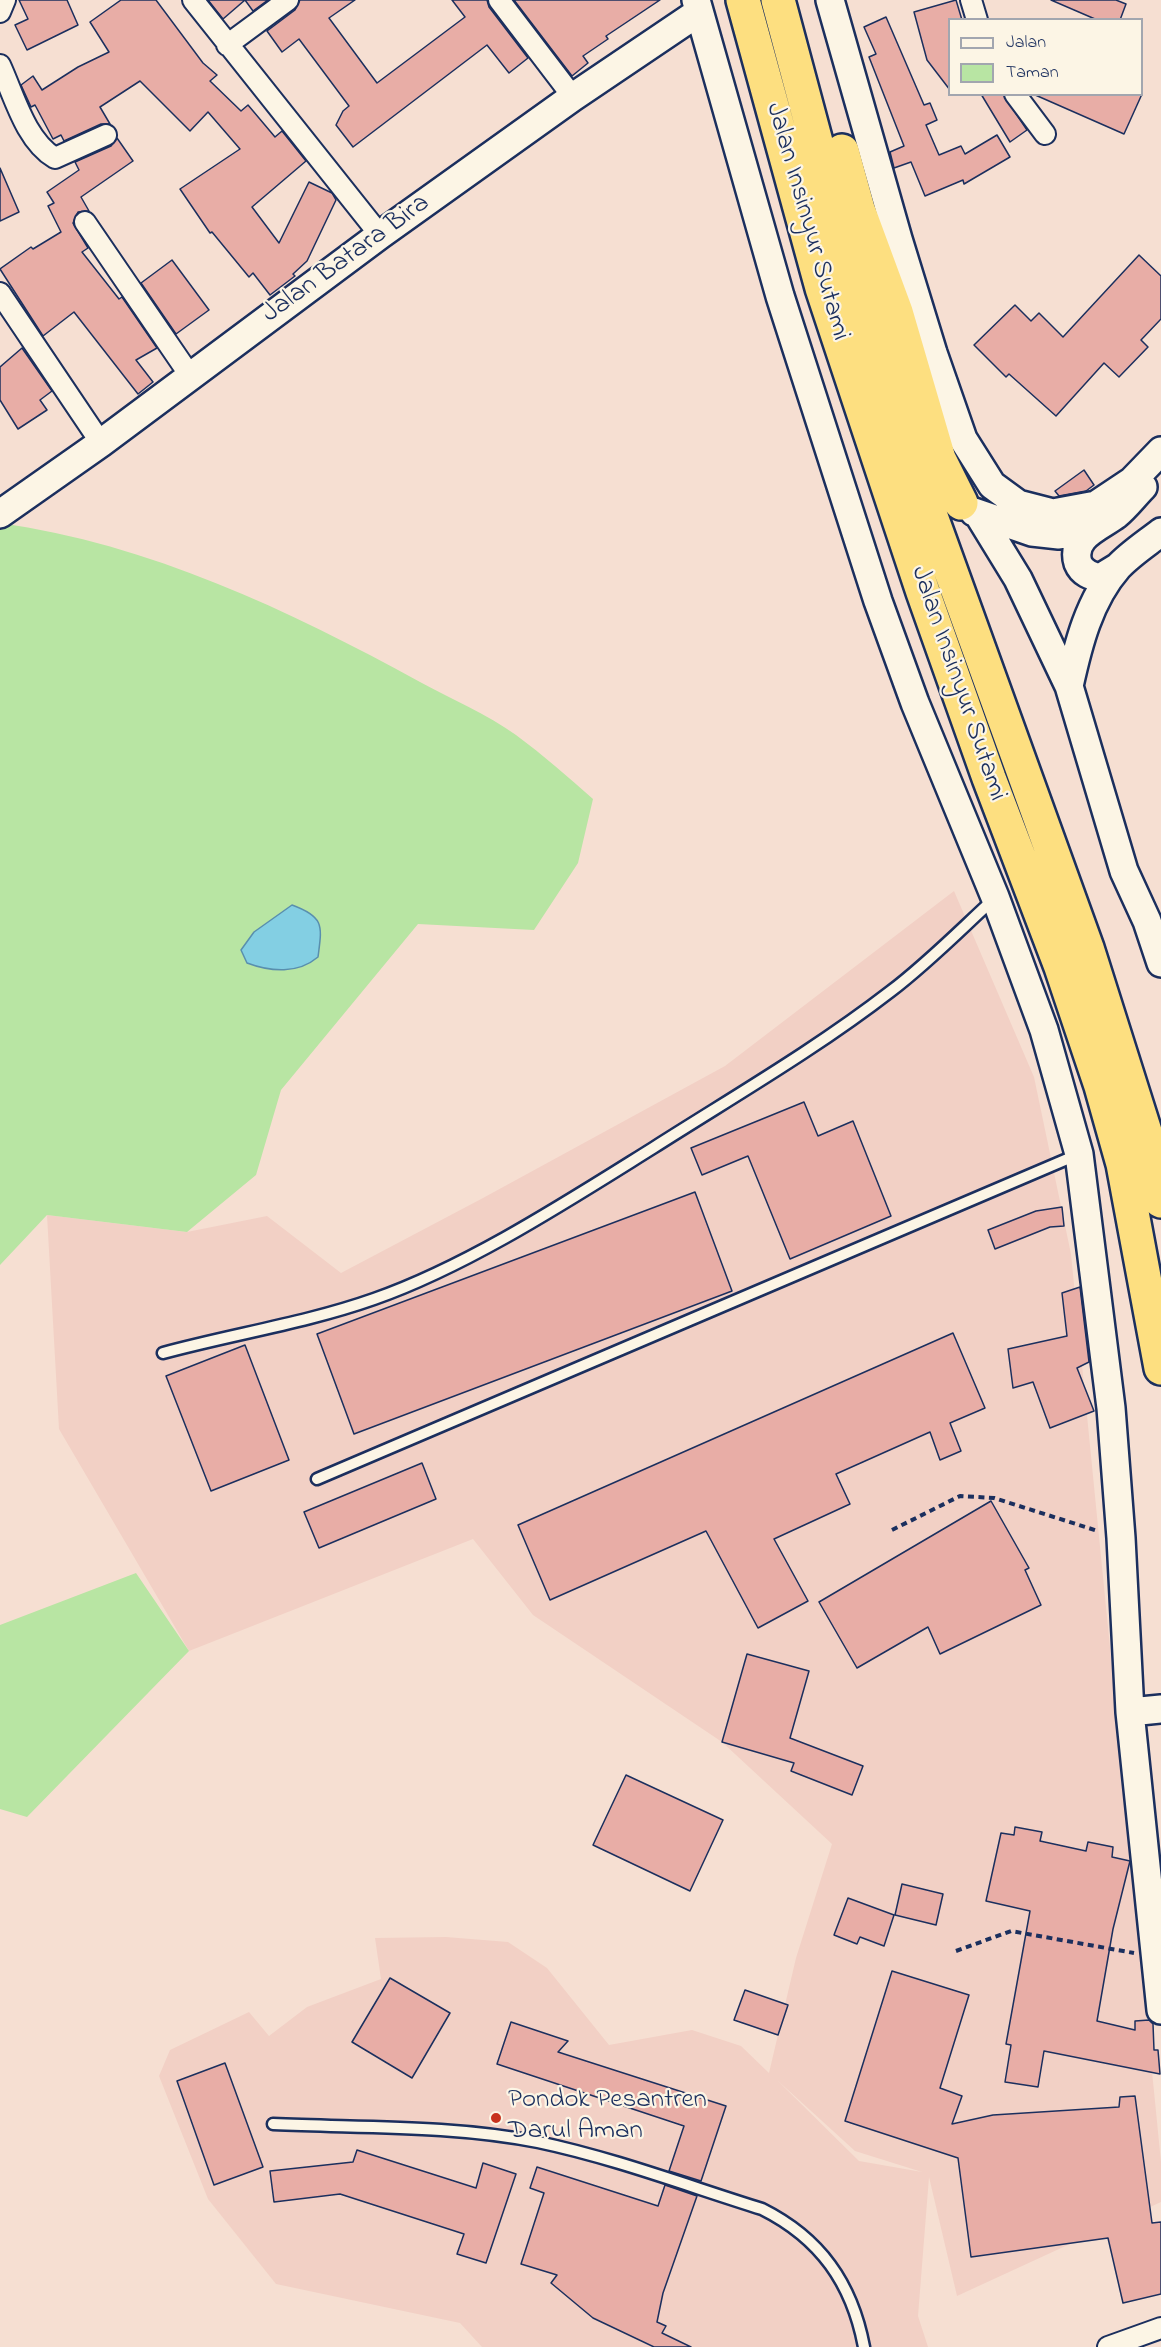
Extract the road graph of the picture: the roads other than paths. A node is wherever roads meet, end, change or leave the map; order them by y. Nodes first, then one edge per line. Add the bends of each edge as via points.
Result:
1 (5, 0) edge
2 (193, 0) edge
3 (288, 0) edge
4 (500, 0) edge
5 (743, 0) edge
6 (778, 0) edge
7 (797, 0) edge
8 (830, 0) edge
9 (972, 0) edge
10 (697, 6) edge
11 (0, 12) edge
12 (976, 18) edge
13 (227, 45) junction
14 (0, 65) edge
15 (1018, 96) edge
16 (573, 97) junction
17 (1046, 134) dead end
18 (106, 135) dead end
19 (85, 222) dead end
20 (380, 235) junction
21 (0, 293) edge
22 (191, 377) junction
23 (102, 443) junction
24 (1161, 450) edge
25 (1161, 469) edge
26 (970, 510) junction
27 (0, 514) edge
28 (1093, 530) junction
29 (1161, 532) edge
30 (1118, 567) junction
31 (1069, 686) junction
32 (995, 897) junction
33 (1154, 916) edge
34 (1161, 963) edge
35 (1079, 1154) junction
36 (1161, 1201) edge
37 (163, 1353) dead end
38 (1161, 1368) edge
39 (317, 1479) dead end
40 (1161, 1710) edge
41 (1130, 1712) junction
42 (1161, 2010) edge
43 (273, 2124) dead end
44 (1161, 2328) edge
45 (864, 2347) edge
46 (1108, 2347) edge

1 - 11 street
2 - 13 street
3 - 13 street
4 - 16 street
5 - 38 highway, Jalan Insinyur Sutami via 822,288 935,625 1101,1086 1123,1164
6 - 36 highway, Jalan Insinyur Sutami via 857,294 906,447 1087,948 1153,1157
7 - 26 highway via 858,209 896,312 939,459
8 - 24 street via 933,353 963,439 992,485 1018,504 1053,513 1096,505 1132,481
9 - 12 street
10 - 16 street, Jalan Batara Bira
10 - 32 street via 780,296 878,601 915,703
13 - 20 street
14 - 18 street via 43,151 55,158
15 - 17 street
16 - 20 street, Jalan Batara Bira
19 - 22 street
20 - 22 street, Jalan Batara Bira
21 - 23 street
22 - 23 street, Jalan Batara Bira
23 - 27 street, Jalan Batara Bira
25 - 28 street via 1116,514
26 - 28 street via 1032,532 1059,535
26 - 31 street via 1018,579
28 - 30 street via 1080,542 1079,565 1088,576 1100,578
29 - 30 street
30 - 31 street via 1095,601
31 - 33 street via 1124,870
32 - 35 street via 1044,1030
32 - 37 lane via 917,970 861,1014 768,1077 518,1229 418,1281 373,1299
33 - 34 street
35 - 39 lane
35 - 41 street via 1111,1408
40 - 41 street
41 - 42 street
43 - 45 lane via 472,2134 538,2142 762,2210 813,2241 843,2283
44 - 46 street

